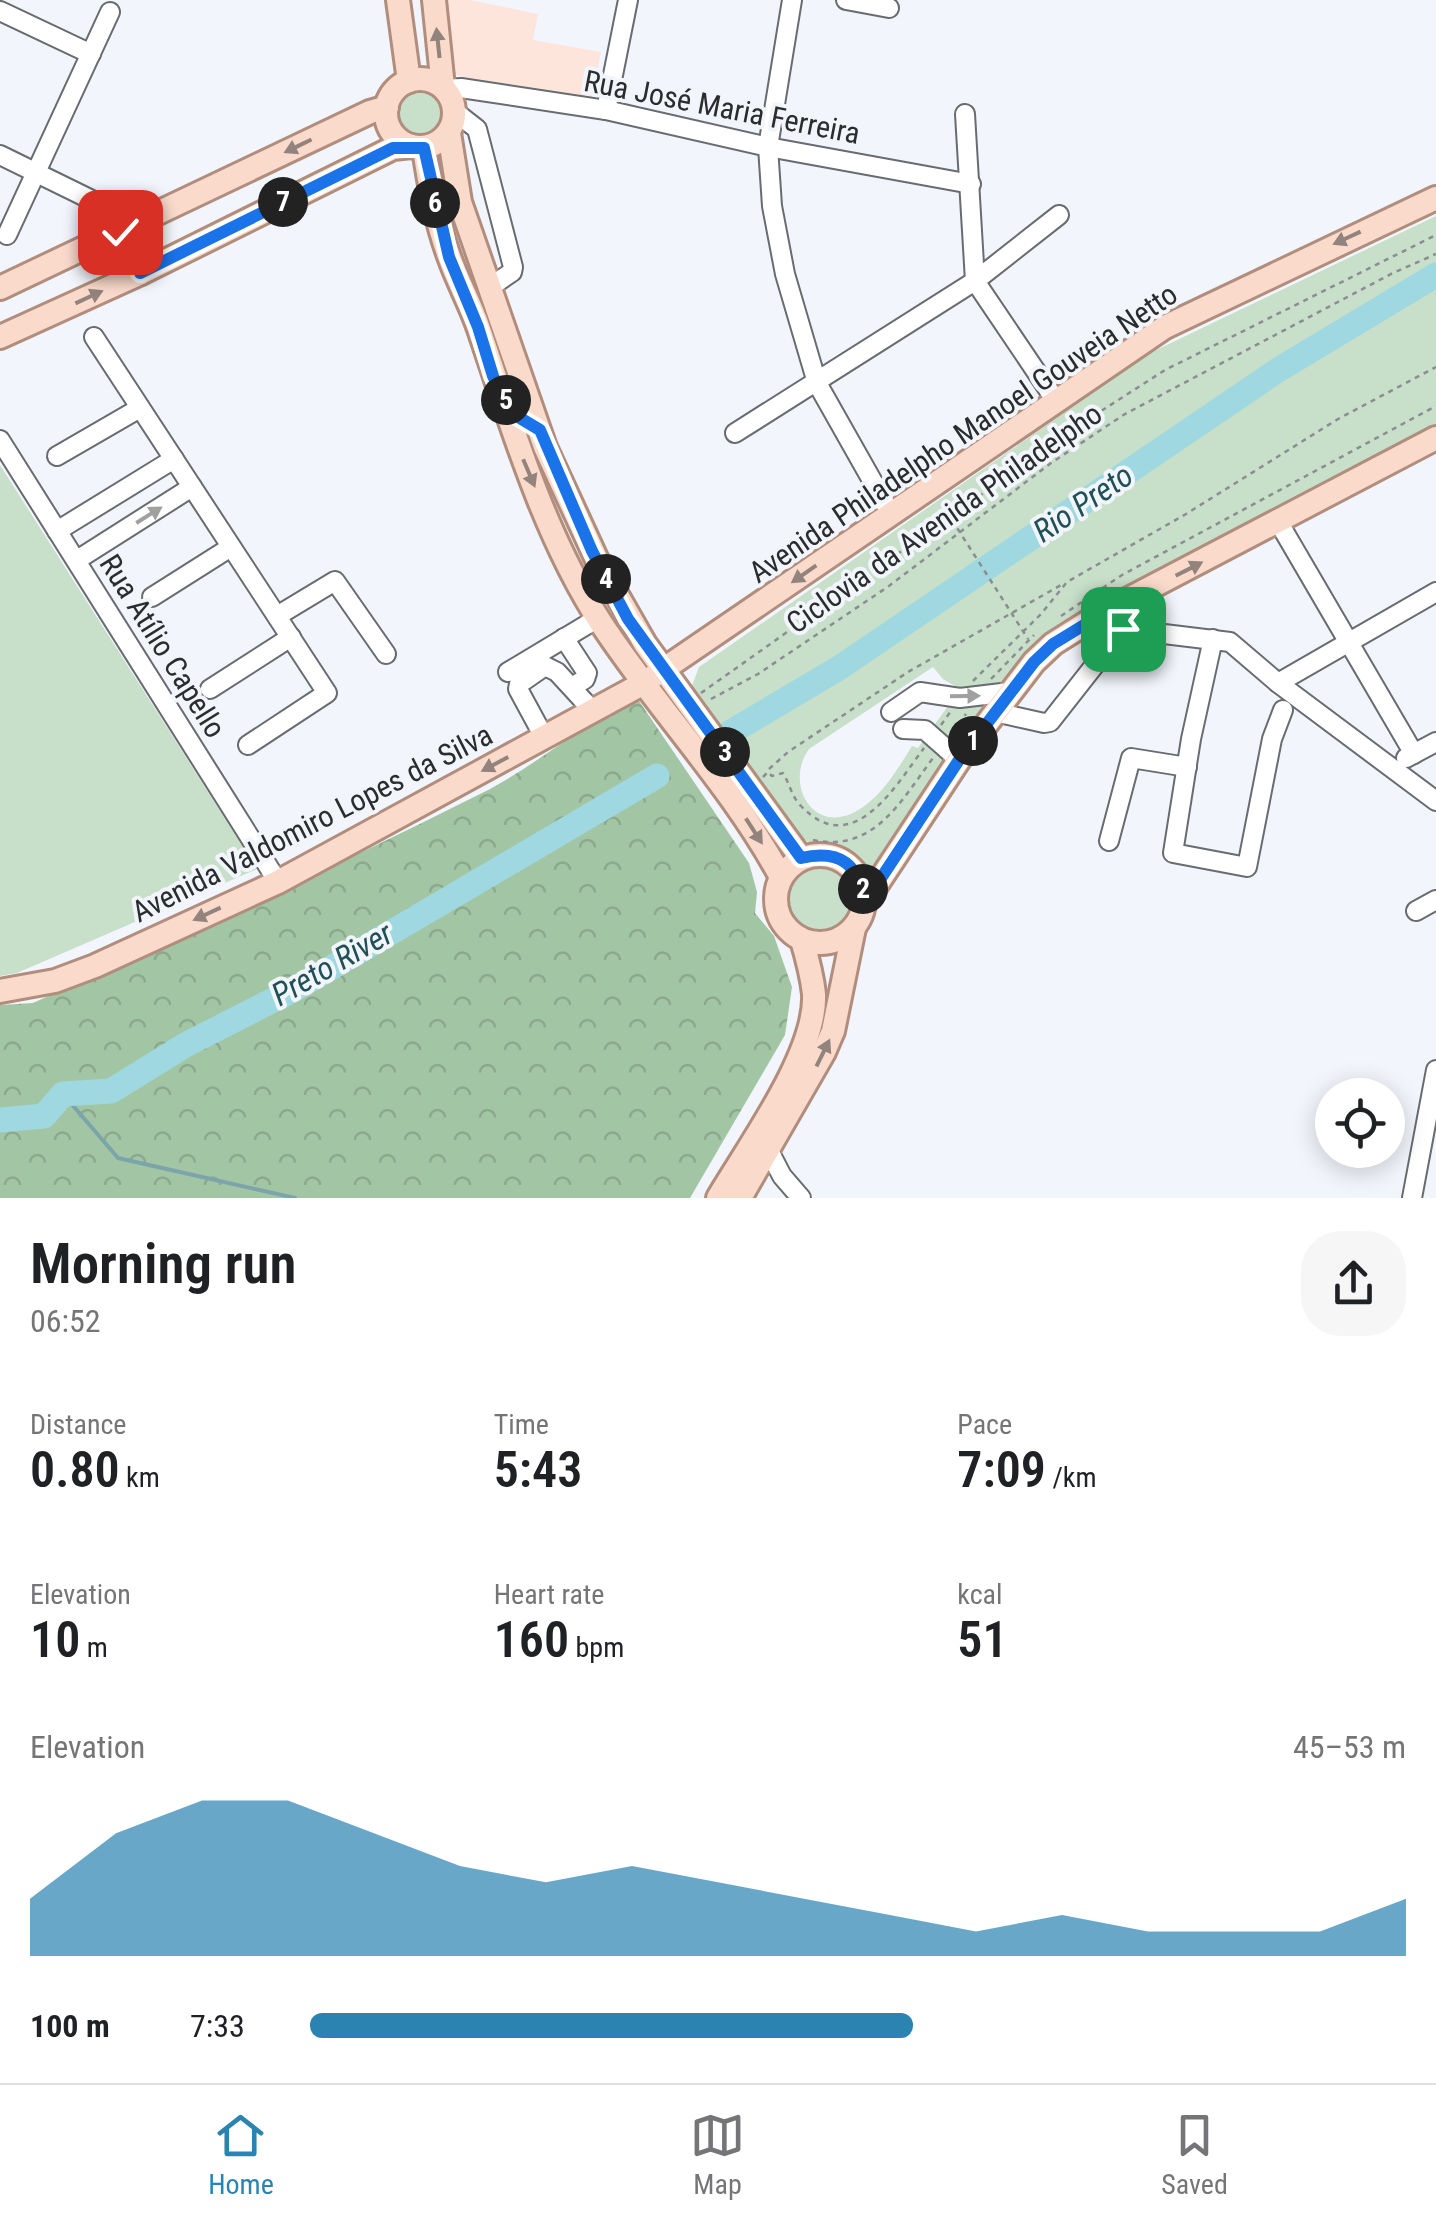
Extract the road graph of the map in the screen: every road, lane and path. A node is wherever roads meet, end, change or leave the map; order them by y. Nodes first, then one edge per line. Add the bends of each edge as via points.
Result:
1 (398, 0) edge
2 (434, 0) edge
3 (628, 0) edge
4 (792, 0) edge
5 (846, 0) edge
6 (889, 8) dead end
7 (0, 11) edge
8 (110, 12) dead end
9 (91, 54) junction
10 (410, 81) junction
11 (451, 101) junction
12 (386, 107) junction
13 (606, 110) junction
14 (966, 114) dead end
15 (417, 147) junction
16 (768, 147) junction
17 (0, 155) edge
18 (36, 172) junction
19 (972, 184) junction
20 (1436, 198) edge
21 (104, 206) dead end
22 (1059, 215) dead end
23 (120, 232) junction
24 (7, 235) dead end
25 (1436, 235) edge
26 (1436, 254) edge
27 (140, 273) junction
28 (975, 280) junction
29 (490, 287) junction
30 (0, 288) edge
31 (478, 327) junction
32 (0, 337) edge
33 (94, 338) dead end
34 (513, 352) junction
35 (818, 382) junction
36 (502, 395) junction
37 (1056, 401) junction
38 (140, 408) junction
39 (540, 430) junction
40 (735, 433) dead end
41 (1436, 438) edge
42 (0, 440) edge
43 (57, 456) dead end
44 (174, 460) junction
45 (192, 487) junction
46 (891, 514) junction
47 (951, 518) junction
48 (1279, 522) junction
49 (57, 531) junction
50 (960, 532) junction
51 (232, 547) junction
52 (592, 551) junction
53 (77, 560) junction
54 (569, 564) junction
55 (1067, 582) dead end
56 (1436, 592) edge
57 (152, 597) dead end
58 (1011, 613) junction
59 (1102, 614) junction
60 (277, 616) junction
61 (598, 618) junction
62 (1123, 629) junction
63 (291, 637) junction
64 (564, 638) junction
65 (1028, 640) dead end
66 (1213, 640) junction
67 (1349, 642) junction
68 (386, 654) dead end
69 (664, 671) junction
70 (508, 672) dead end
71 (1278, 683) junction
72 (642, 684) junction
73 (572, 688) junction
74 (210, 689) dead end
75 (1010, 692) junction
76 (696, 705) junction
77 (1283, 710) dead end
78 (593, 711) junction
79 (891, 712) dead end
80 (995, 712) junction
81 (904, 729) dead end
82 (544, 737) junction
83 (1436, 742) edge
84 (248, 746) dead end
85 (1414, 754) junction
86 (776, 760) junction
87 (959, 760) junction
88 (1390, 766) junction
89 (1187, 767) junction
90 (768, 772) dead end
91 (783, 773) dead end
92 (1436, 800) edge
93 (1109, 841) dead end
94 (801, 858) junction
95 (781, 877) junction
96 (278, 882) junction
97 (1436, 900) edge
98 (864, 904) junction
99 (1416, 910) dead end
100 (854, 928) junction
101 (802, 940) junction
102 (0, 991) edge
103 (1436, 1070) edge
104 (768, 1149) junction
105 (718, 1198) edge
106 (740, 1198) edge
107 (801, 1198) edge
108 (1412, 1198) edge

1 - 10 main road
11 -> 2 main road
3 - 13 street
4 - 16 street
5 - 6 street
7 - 9 street
8 - 9 street
9 - 18 street
10 - 11 main road via 428,80
10 - 12 main road
11 - 13 street, Rua José Maria Ferreira
11 - 15 main road via 437,144
11 - 29 main road via 460,202
11 - 29 street via 477,128 514,267
12 - 15 main road via 390,129
12 -> 23 main road
13 - 16 street, Rua José Maria Ferreira
14 - 19 street
15 - 27 main road via 393,148
15 - 31 main road
16 - 19 street, Rua José Maria Ferreira
16 - 35 street via 786,274
17 - 18 street
18 - 21 street
18 - 24 street
19 - 28 street
20 -> 37 main road, Avenida Philadelpho Manoel Gouveia Netto via 1165,327
22 - 28 street
23 - 27 main road via 132,244
23 - 30 main road
25 - 47 path via 1164,370
26 - 50 path, Ciclovia da Avenida Philadelpho via 1126,414
32 -> 27 main road
28 - 35 street
28 - 37 street
29 - 34 main road
31 - 34 main road via 493,328
31 - 36 main road
33 - 38 street
34 - 39 main road
35 - 40 street
35 - 46 street
36 - 39 main road
36 -> 54 main road
37 - 46 main road, Avenida Philadelpho Manoel Gouveia Netto
38 - 43 street
38 - 44 street
39 - 52 main road
41 - 48 main road
42 - 49 street, Rua Atílio Capello
44 - 45 street
44 - 49 street
45 - 51 street
53 -> 45 street
46 -> 69 main road, Avenida Philadelpho Manoel Gouveia Netto
47 - 50 path
47 - 76 path via 717,680 697,696
59 -> 48 main road
48 - 67 street
49 - 53 street, Rua Atílio Capello
50 - 58 path
50 - 76 path, Ciclovia da Avenida Philadelpho via 773,664
51 - 57 street
51 - 60 street
52 - 54 main road
52 - 69 main road
53 - 96 street, Rua Atílio Capello
54 - 61 main road
55 - 58 path
56 - 67 street
58 - 65 path
58 - 86 path
59 - 62 street
59 - 75 main road via 1053,644
60 - 63 street
60 - 68 street via 336,582
61 - 64 street
61 - 72 main road
62 - 66 street
62 - 80 street via 1050,722
63 - 74 street
63 - 84 street via 328,693
64 - 70 street
64 - 73 street via 587,673
66 - 71 street via 1230,642
66 - 89 street
67 - 71 street
67 - 85 street
69 - 72 main road, Avenida Philadelpho Manoel Gouveia Netto
69 - 76 main road
71 - 88 street
72 - 78 main road, Avenida Valdomiro Lopes da Silva
72 -> 95 main road via 749,823
73 - 78 street
73 - 82 street via 545,666 519,684
79 -> 75 street via 920,692 960,698
75 - 80 main road
76 - 94 main road
77 - 89 street via 1247,867 1173,853
78 - 82 main road, Avenida Valdomiro Lopes da Silva
80 - 87 main road
81 - 87 street via 925,730
82 -> 96 main road, Avenida Valdomiro Lopes da Silva
83 - 85 street
85 - 88 street
86 - 90 path
86 - 91 path
87 - 98 main road
88 - 92 street
89 - 93 street via 1131,758
94 - 95 main road
94 - 98 main road via 838,857 853,868
95 - 101 main road via 778,913
96 -> 102 main road, Avenida Valdomiro Lopes da Silva via 94,966
97 - 99 street
98 - 100 main road
100 - 101 main road via 820,944
104 -> 100 main road via 833,1031
101 - 105 main road via 814,995 801,1053
103 - 108 street
104 - 106 main road
104 - 107 street

